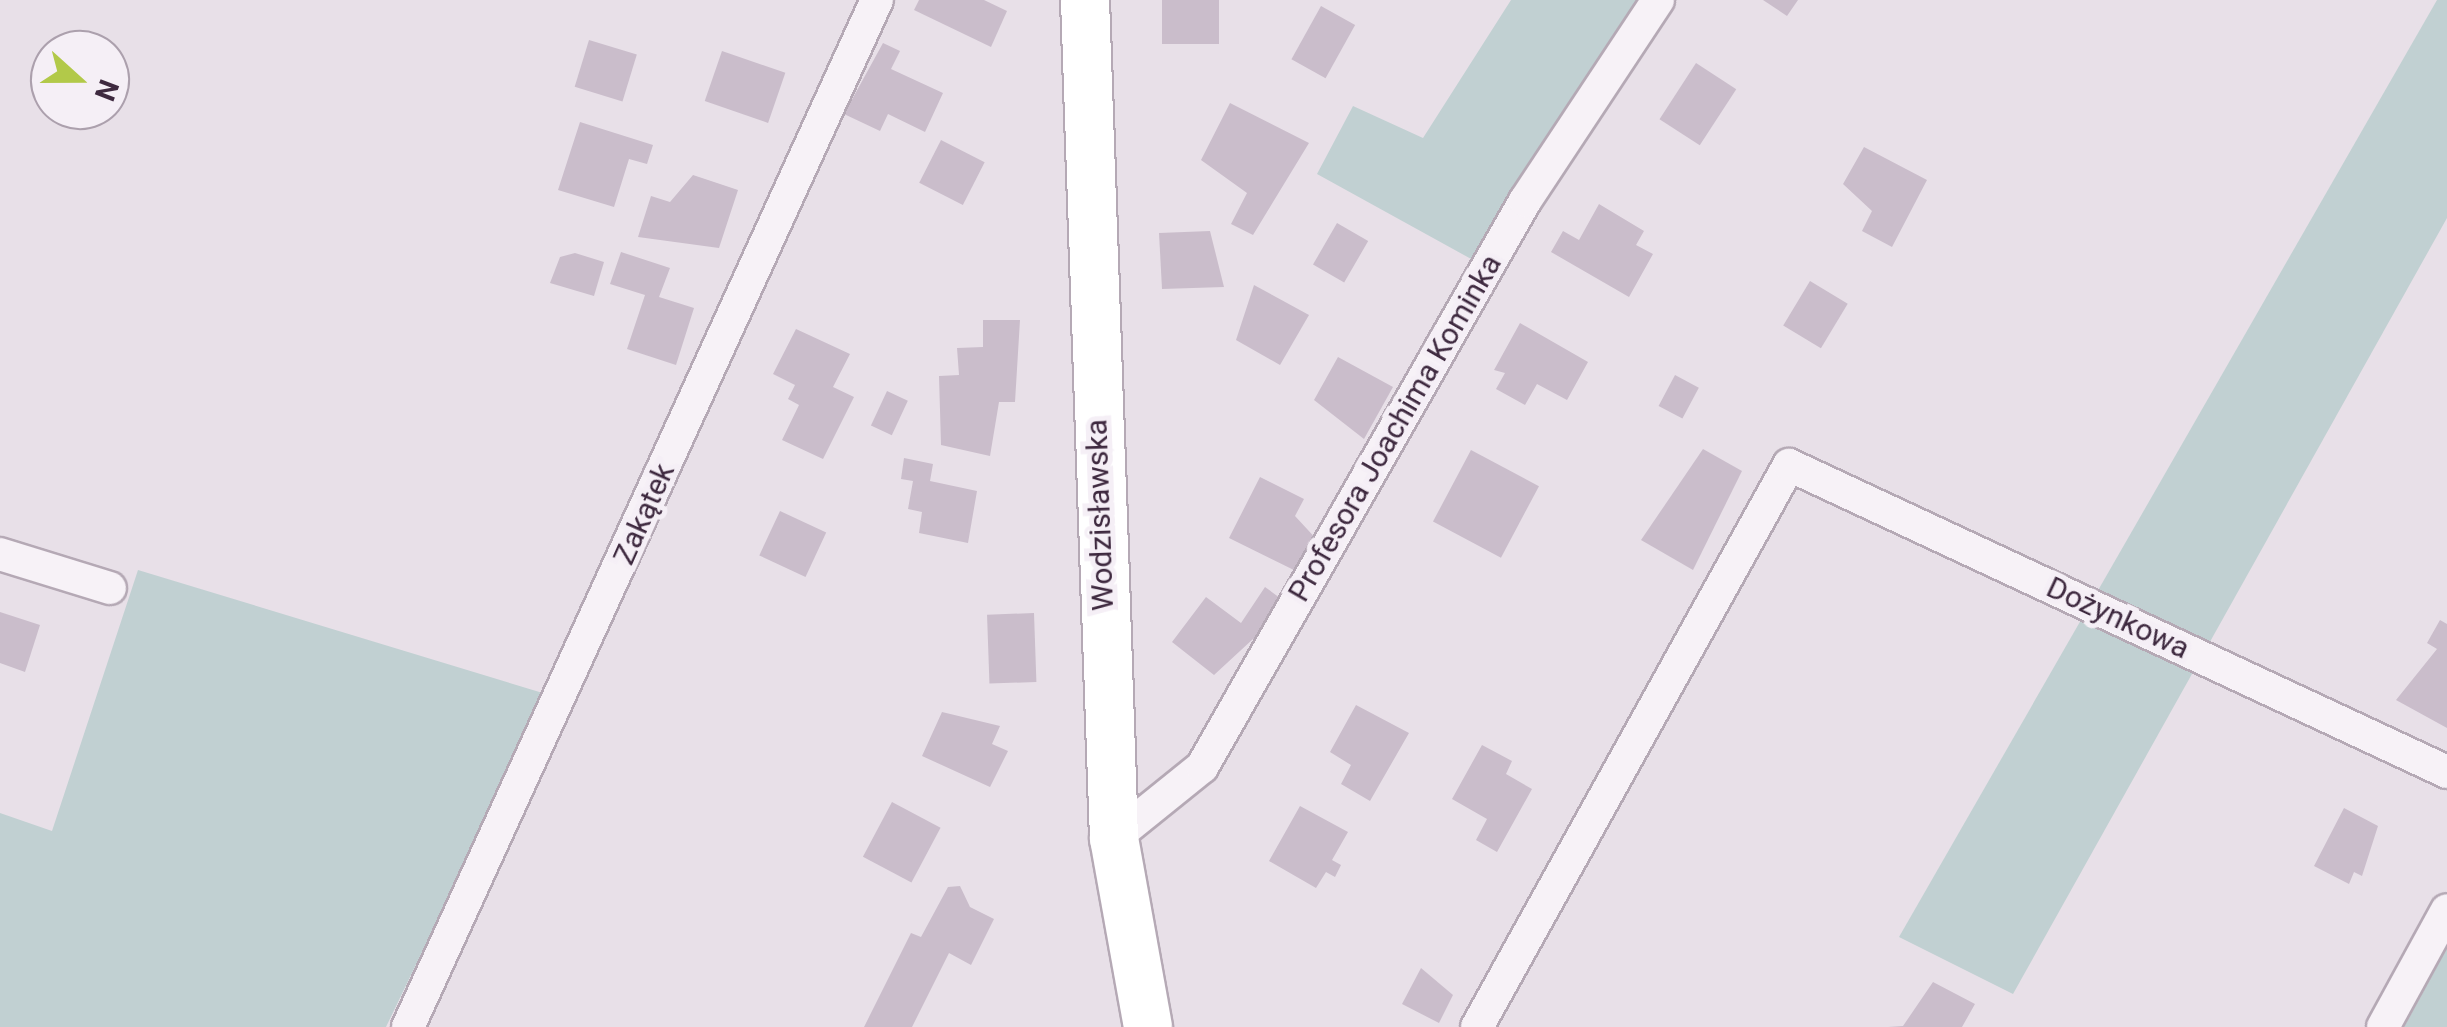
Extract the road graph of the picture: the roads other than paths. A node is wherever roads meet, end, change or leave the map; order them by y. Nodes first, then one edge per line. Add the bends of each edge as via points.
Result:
1 (877, 0) edge
2 (1085, 0) edge
3 (1658, 0) edge
4 (0, 554) edge
5 (110, 588) dead end
6 (2447, 772) edge
7 (1114, 838) junction
8 (2447, 910) edge
9 (408, 1027) edge
10 (1148, 1027) edge
11 (1477, 1027) edge
12 (2384, 1027) edge

1 - 9 street, Zakątek
2 - 7 main road, Wodzisławska
3 - 7 street, Profesora Joachima Kominka via 1525,201 1202,767
4 - 5 street
6 - 11 street, Dożynkowa via 1789,465
7 - 10 main road, Wodzisławska
8 - 12 street

